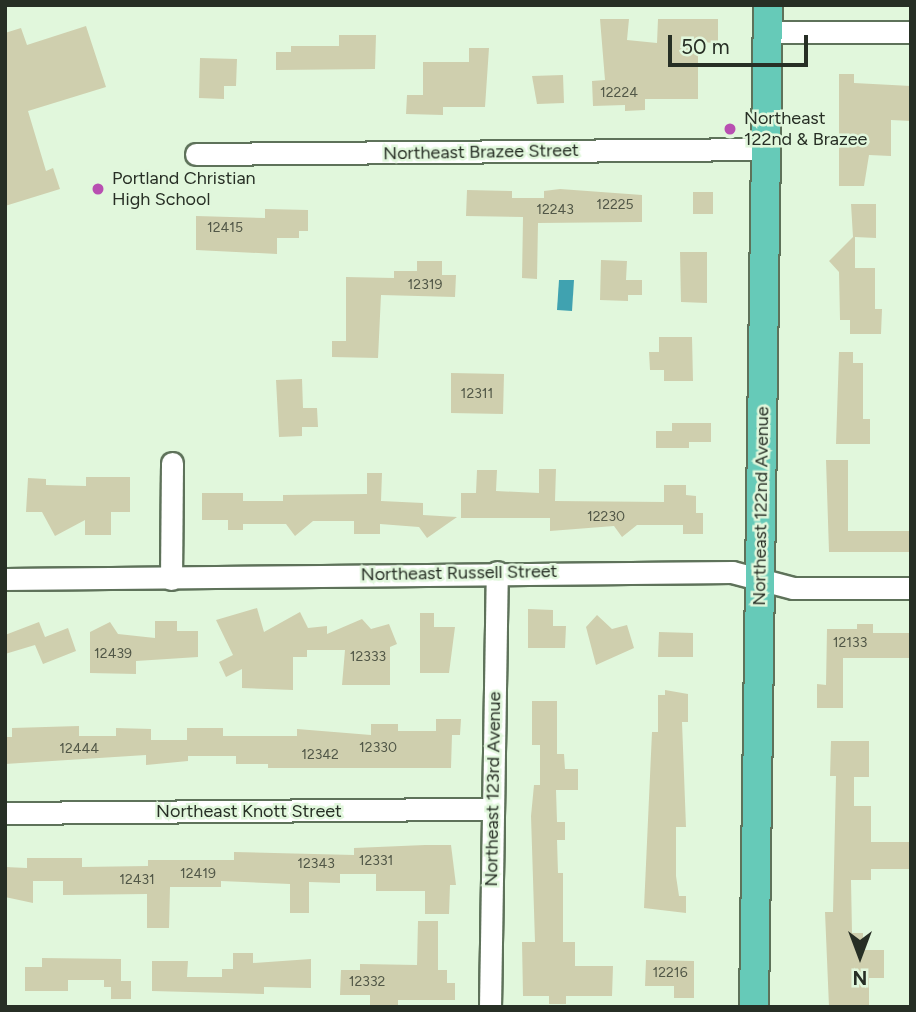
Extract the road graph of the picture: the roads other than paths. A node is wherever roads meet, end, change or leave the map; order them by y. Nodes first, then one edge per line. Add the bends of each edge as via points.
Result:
1 (768, 19) edge
2 (911, 32) edge
3 (766, 149) junction
4 (196, 154) dead end
5 (172, 463) dead end
6 (497, 572) junction
7 (5, 579) edge
8 (171, 579) junction
9 (760, 582) junction
10 (911, 588) edge
11 (492, 809) junction
12 (5, 813) edge
13 (490, 1007) edge
14 (754, 1007) edge

1 - 2 street
1 - 3 main road, Northeast 122nd Avenue
3 - 4 street, Northeast Brazee Street
3 - 9 main road, Northeast 122nd Avenue
5 - 8 street
6 - 8 street, Northeast Russell Street
6 - 9 street, Northeast Russell Street via 732,572
6 - 11 street, Northeast 123rd Avenue
7 - 8 street, Northeast Russell Street
9 - 10 street, Northeast Russell Street via 793,588
9 - 14 main road, Northeast 122nd Avenue
11 - 12 street, Northeast Knott Street
11 - 13 street, Northeast 123rd Avenue

